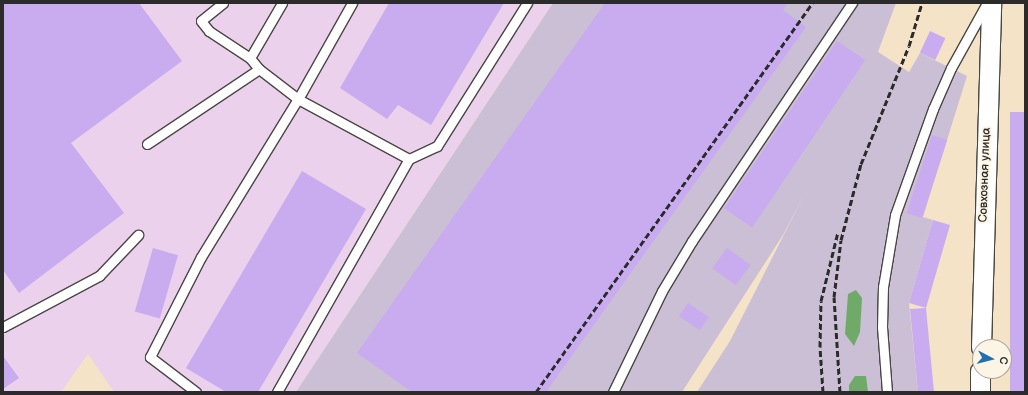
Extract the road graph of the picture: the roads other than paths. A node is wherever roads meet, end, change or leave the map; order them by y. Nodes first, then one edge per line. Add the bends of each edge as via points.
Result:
1 (223, 3) edge
2 (282, 3) edge
3 (352, 3) edge
4 (527, 3) edge
5 (852, 3) edge
6 (987, 3) edge
7 (991, 3) edge
8 (250, 58) junction
9 (259, 69) junction
10 (298, 99) junction
11 (147, 144) dead end
12 (409, 159) junction
13 (138, 236) dead end
14 (3, 328) edge
15 (981, 339) edge
16 (980, 379) edge
17 (196, 392) edge
18 (277, 392) edge
19 (614, 392) edge
20 (887, 392) edge
21 (980, 392) edge

1 - 8 lane via 201,21 209,31
2 - 8 lane
3 - 10 lane
4 - 12 lane via 437,146
5 - 19 lane via 692,241 650,316
6 - 20 lane via 951,68 933,109 895,215 883,295 882,327
7 - 15 street, Совхозная улица
8 - 9 lane
9 - 10 lane
9 - 11 lane
10 - 12 lane
10 - 17 lane via 201,257 150,357
12 - 18 lane
13 - 14 lane via 99,276
16 - 21 street

